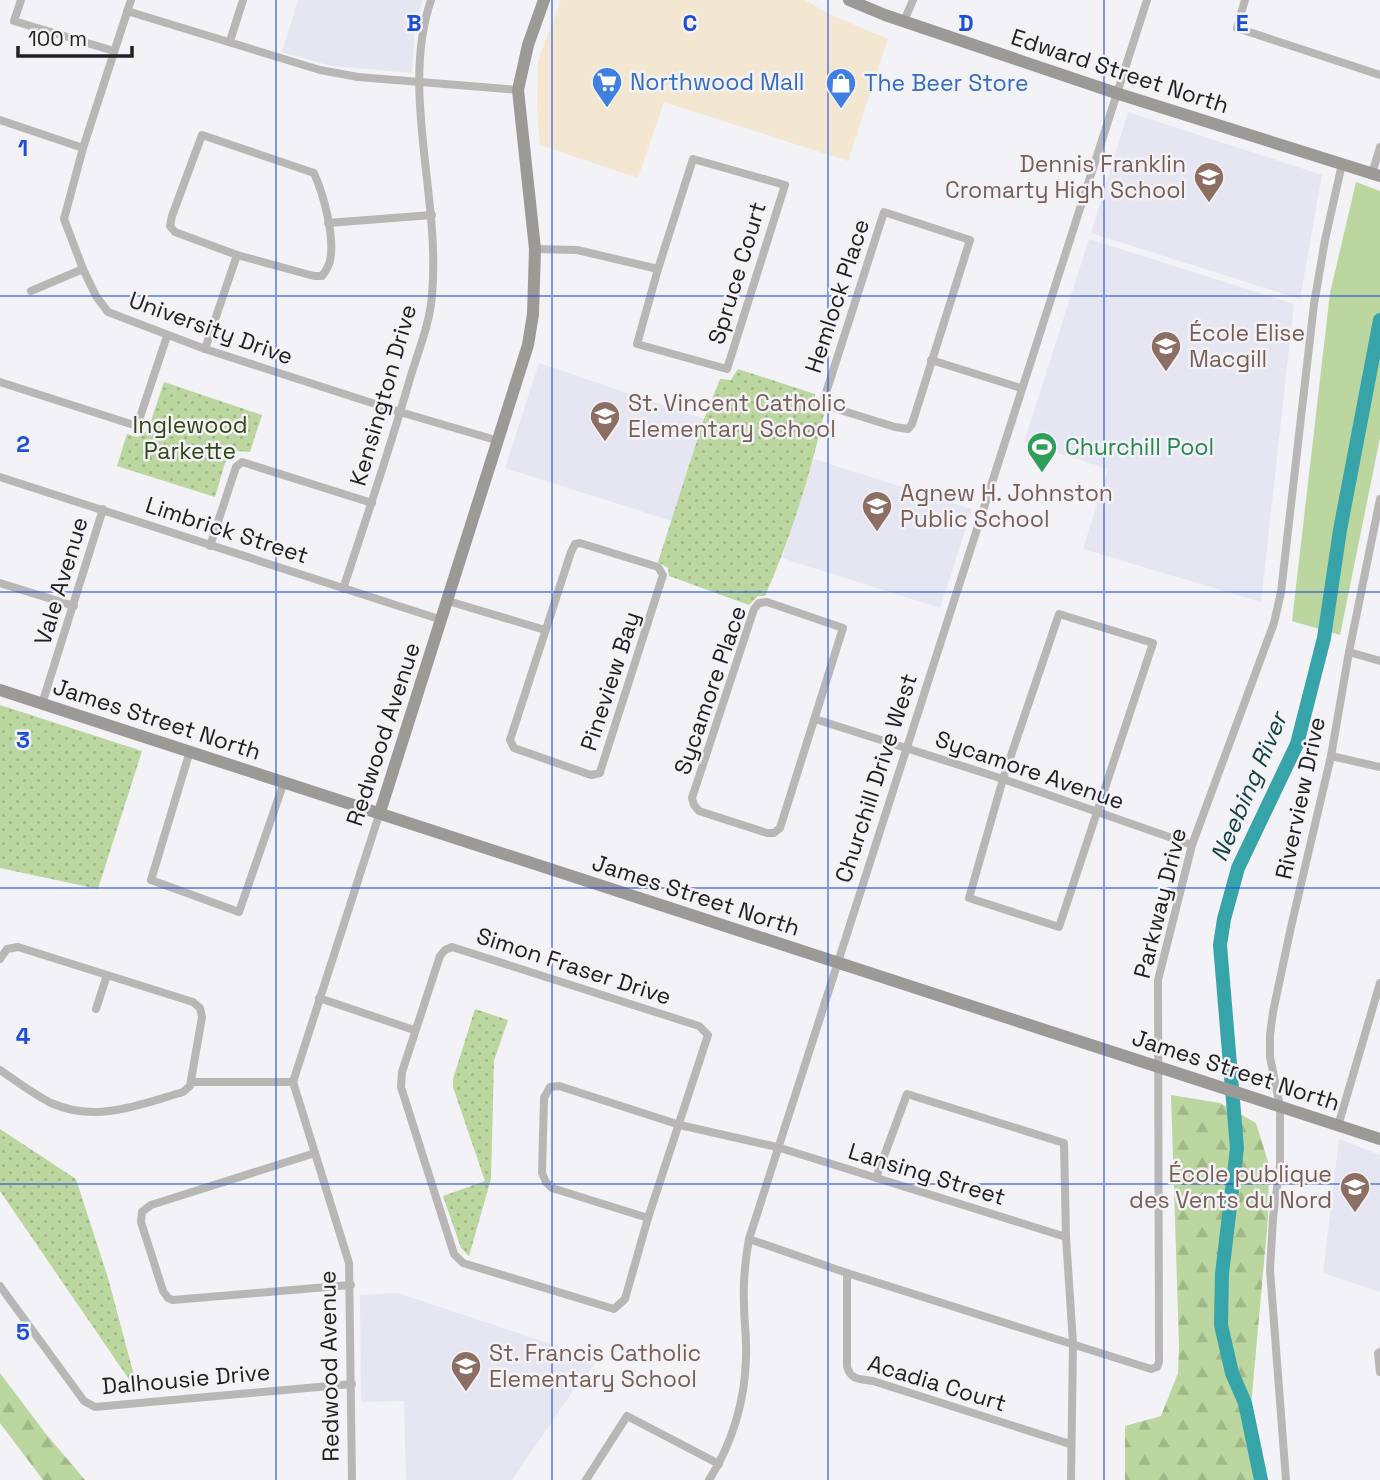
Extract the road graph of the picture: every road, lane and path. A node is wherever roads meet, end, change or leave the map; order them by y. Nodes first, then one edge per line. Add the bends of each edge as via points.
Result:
1 (21, 0) edge
2 (131, 0) edge
3 (243, 0) edge
4 (431, 0) edge
5 (544, 0) edge
6 (849, 0) edge
7 (913, 0) edge
8 (1147, 0) edge
9 (1245, 0) edge
10 (127, 11) junction
11 (904, 21) junction
12 (230, 41) junction
13 (114, 51) junction
14 (1380, 75) edge
15 (419, 82) junction
16 (518, 90) junction
17 (1119, 94) junction
18 (0, 120) edge
19 (1380, 147) edge
20 (83, 148) junction
21 (1342, 164) junction
22 (1376, 175) edge
23 (432, 215) junction
24 (328, 223) junction
25 (535, 249) junction
26 (237, 255) junction
27 (658, 268) junction
28 (83, 269) junction
29 (31, 291) dead end
30 (167, 336) junction
31 (205, 349) junction
32 (931, 360) junction
33 (0, 382) edge
34 (1021, 388) junction
35 (400, 412) junction
36 (499, 441) junction
37 (0, 477) edge
38 (1380, 499) edge
39 (372, 503) junction
40 (103, 509) junction
41 (210, 546) junction
42 (0, 583) edge
43 (343, 589) junction
44 (448, 601) junction
45 (74, 606) junction
46 (442, 621) junction
47 (545, 630) junction
48 (1349, 652) junction
49 (1380, 661) edge
50 (0, 690) edge
51 (42, 704) junction
52 (815, 719) junction
53 (906, 749) junction
54 (190, 751) junction
55 (1331, 756) junction
56 (1380, 766) edge
57 (1003, 779) junction
58 (284, 782) junction
59 (380, 812) junction
60 (1096, 812) junction
61 (1192, 845) junction
62 (0, 959) edge
63 (837, 963) junction
64 (107, 975) junction
65 (1380, 984) edge
66 (320, 998) junction
67 (96, 1009) dead end
68 (414, 1030) junction
69 (1160, 1066) junction
70 (0, 1070) edge
71 (191, 1082) junction
72 (293, 1082) junction
73 (1280, 1106) junction
74 (680, 1125) junction
75 (1338, 1126) junction
76 (1380, 1139) edge
77 (777, 1147) junction
78 (315, 1153) junction
79 (876, 1178) junction
80 (648, 1218) junction
81 (1066, 1237) junction
82 (749, 1239) junction
83 (847, 1273) junction
84 (351, 1284) junction
85 (0, 1286) edge
86 (1073, 1343) junction
87 (1380, 1353) edge
88 (1380, 1372) edge
89 (352, 1384) junction
90 (1070, 1444) junction
91 (719, 1464) junction
92 (352, 1480) edge
93 (586, 1480) edge
94 (709, 1480) edge
95 (1071, 1480) edge
96 (1286, 1480) edge

1 - 13 street via 14,22
2 - 10 street, University Drive
3 - 12 street
4 - 15 street, Kensington Drive via 420,42
5 - 16 street, Redwood Avenue
6 - 11 street, Edward Street North
7 - 11 street
8 - 17 street, Churchill Drive West
9 - 14 street via 1237,28
10 - 12 street
10 - 13 street, University Drive
11 - 17 street, Edward Street North
12 - 15 street via 320,70
13 - 20 street, University Drive
15 - 16 street
15 - 23 street, Kensington Drive
16 - 25 street, Redwood Avenue
17 - 21 street, Edward Street North
17 - 34 street, Churchill Drive West
18 - 20 street
19 - 22 street
20 - 28 street, University Drive via 64,219
21 - 22 street, Edward Street North
21 - 61 street, Parkway Drive via 1314,304 1276,615
23 - 24 street
23 - 35 street, Kensington Drive via 432,295
24 - 26 street via 330,262 322,276
24 - 26 street via 324,195 314,173 202,135 170,226 175,232
25 - 27 street via 577,250
25 - 36 street, Redwood Avenue via 528,345
26 - 31 street
27 - 27 street, Spruce Court via 637,344 727,369 785,186 694,159
28 - 29 street
28 - 30 street, University Drive via 108,312
30 - 31 street, University Drive
30 - 33 street via 137,426
31 - 35 street, University Drive
32 - 32 street, Hemlock Place via 970,240 884,212 824,405 908,429
32 - 34 street
34 - 53 street, Churchill Drive West
35 - 36 street, University Drive
35 - 39 street, Kensington Drive
36 - 44 street, Redwood Avenue
37 - 40 street, Limbrick Street
38 - 48 street, Riverview Drive
39 - 41 street via 242,461 236,467
39 - 43 street, Kensington Drive
40 - 41 street, Limbrick Street
40 - 45 street, Vale Avenue
41 - 43 street, Limbrick Street
42 - 45 street
43 - 46 street, Limbrick Street
44 - 46 street, Redwood Avenue
44 - 47 street
45 - 51 street, Vale Avenue
46 - 59 street, Redwood Avenue
47 - 47 street, Pineview Bay via 511,745 596,775 662,570 575,544
48 - 49 street
48 - 55 street, Riverview Drive
50 - 51 street, James Street North
51 - 54 street, James Street North
52 - 52 street, Sycamore Place via 843,628 759,603 692,798 694,805 699,811 774,833 780,828
52 - 53 street, Sycamore Avenue
53 - 57 street, Sycamore Avenue
53 - 63 street, Churchill Drive West
54 - 58 street, James Street North
54 - 58 street via 150,880 239,912
55 - 56 street
55 - 73 street, Riverview Drive via 1273,1012 1270,1057
57 - 60 street, Sycamore Avenue
57 - 60 street via 969,898 1059,928
57 - 60 street via 1059,614 1153,643
58 - 59 street, James Street North
59 - 63 street, James Street North
59 - 66 street, Redwood Avenue
60 - 61 street, Sycamore Avenue
61 - 69 street, Parkway Drive via 1158,980
62 - 64 street via 7,948 14,947
63 - 69 street, James Street North
63 - 77 street, Churchill Drive West
64 - 67 street
64 - 71 street via 200,1008
65 - 75 street
66 - 68 street
66 - 72 street, Redwood Avenue
68 - 74 street, Simon Fraser Drive via 440,956 452,947 699,1026 708,1040
68 - 80 street, Simon Fraser Drive via 401,1087 458,1260 614,1309 625,1297
69 - 73 street, James Street North
69 - 86 street, Parkway Drive via 1159,1362 1151,1369
70 - 71 street via 50,1102 88,1112 124,1110 183,1092
71 - 72 street
72 - 78 street, Redwood Avenue
73 - 75 street, James Street North
73 - 96 street, Riverview Drive via 1280,1165 1270,1270
74 - 77 street, Lansing Street
74 - 80 street, Simon Fraser Drive
74 - 80 street, Lansing Street via 559,1086 546,1091 542,1171 546,1182 554,1189
75 - 76 street, James Street North
77 - 79 street, Lansing Street
77 - 82 street, Churchill Drive West
78 - 84 street, Redwood Avenue via 349,1263
78 - 84 street via 151,1205 142,1212 141,1222 163,1291 173,1300
79 - 81 street, Lansing Street
79 - 81 street via 906,1094 1064,1143
81 - 86 street
82 - 83 street, Parkway Drive
82 - 91 street, Churchill Drive West via 744,1269 747,1356 743,1395
83 - 86 street, Parkway Drive
83 - 90 street, Acadia Court via 847,1366 854,1379 873,1381
84 - 89 street, Redwood Avenue
85 - 89 street, Dalhousie Drive via 84,1401 95,1407
86 - 90 street
87 - 88 street
89 - 92 street, Redwood Avenue
90 - 95 street
91 - 93 street via 627,1416
91 - 94 street, Churchill Drive West

